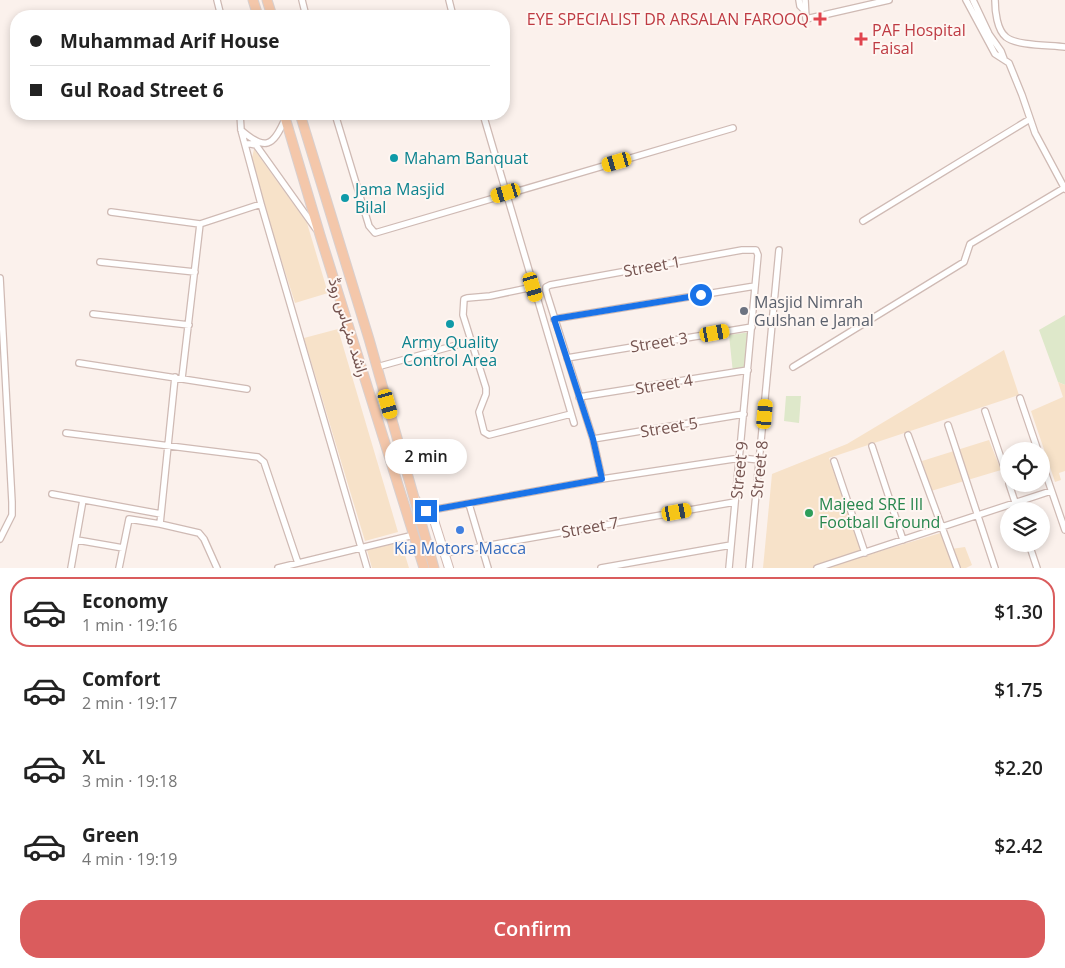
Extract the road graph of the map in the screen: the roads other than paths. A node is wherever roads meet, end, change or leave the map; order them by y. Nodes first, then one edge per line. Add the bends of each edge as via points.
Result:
1 (799, 0) edge
2 (805, 0) edge
3 (889, 0) edge
4 (966, 0) edge
5 (973, 0) edge
6 (995, 0) edge
7 (804, 10) junction
8 (1065, 47) edge
9 (1004, 59) junction
10 (1030, 119) junction
11 (240, 120) edge
12 (284, 120) edge
13 (286, 120) edge
14 (302, 120) edge
15 (337, 120) edge
16 (485, 120) edge
17 (733, 128) dead end
18 (241, 130) junction
19 (245, 144) junction
20 (1065, 188) edge
21 (506, 193) junction
22 (261, 204) junction
23 (110, 212) dead end
24 (863, 221) dead end
25 (200, 224) junction
26 (320, 235) junction
27 (779, 250) dead end
28 (758, 252) joint
29 (100, 262) dead end
30 (195, 272) junction
31 (0, 278) edge
32 (756, 286) junction
33 (533, 287) junction
34 (93, 314) dead end
35 (554, 319) junction
36 (188, 325) junction
37 (752, 327) junction
38 (471, 341) junction
39 (567, 358) junction
40 (79, 363) dead end
41 (377, 367) junction
42 (793, 367) dead end
43 (748, 370) junction
44 (175, 377) junction
45 (182, 378) junction
46 (247, 389) dead end
47 (580, 397) junction
48 (1020, 398) dead end
49 (986, 411) dead end
50 (571, 414) junction
51 (744, 414) junction
52 (574, 423) dead end
53 (948, 425) dead end
54 (66, 433) dead end
55 (908, 435) dead end
56 (593, 439) junction
57 (1035, 442) edge
58 (168, 446) junction
59 (872, 446) dead end
60 (1000, 455) edge
61 (740, 458) junction
62 (760, 460) junction
63 (834, 461) dead end
64 (602, 479) junction
65 (1050, 485) edge
66 (1052, 490) junction
67 (52, 494) dead end
68 (414, 498) junction
69 (83, 500) junction
70 (735, 502) junction
71 (1019, 502) edge
72 (469, 504) junction
73 (1000, 508) edge
74 (426, 511) junction
75 (161, 514) junction
76 (978, 516) junction
77 (160, 524) junction
78 (942, 528) junction
79 (1065, 530) edge
80 (414, 534) junction
81 (0, 539) edge
82 (77, 540) junction
83 (903, 540) junction
84 (731, 545) junction
85 (481, 546) junction
86 (123, 548) junction
87 (362, 548) junction
88 (428, 548) junction
89 (865, 552) junction
90 (1031, 552) edge
91 (445, 553) junction
92 (298, 563) junction
93 (71, 568) edge
94 (119, 568) edge
95 (217, 568) edge
96 (278, 568) edge
97 (367, 568) edge
98 (424, 568) edge
99 (430, 568) edge
100 (434, 568) edge
101 (449, 568) edge
102 (488, 568) edge
103 (601, 568) edge
104 (729, 568) edge
105 (749, 568) edge
106 (817, 568) edge
107 (957, 568) edge
108 (995, 568) edge
109 (1036, 568) edge

1 - 7 street
2 - 7 street
3 - 7 street via 806,19
4 - 9 street via 995,54
5 - 9 street
6 - 8 street via 997,19 1005,37 1015,42
9 - 10 street via 1009,63
10 - 20 street
10 - 24 street
11 - 18 street
12 - 18 street via 276,139 268,143 257,142
13 - 26 main road, راشد منہاس روڈ
14 - 41 main road, راشد منہاس روڈ
15 - 21 street via 369,226 375,233
16 - 21 street
17 - 21 street
18 - 19 street
19 - 22 street
19 - 26 street via 256,145
20 - 42 street via 970,244 964,262
21 - 33 street
22 - 25 street
22 - 87 street
23 - 25 street
25 - 30 street
26 - 80 main road, راشد منہاس روڈ
27 - 62 street, Street 8
28 - 32 street, Street 9
28 - 35 street, Street 1 via 742,250 550,285 546,291
29 - 30 street
30 - 36 street
31 - 81 street via 12,502 12,515
32 - 35 street
32 - 37 street, Street 9
33 - 38 street via 464,299 463,315
33 - 50 street
34 - 36 street
35 - 39 street
36 - 45 street
37 - 39 street, Street 3
37 - 43 street, Street 9
38 - 41 street
38 - 50 street via 486,388 479,412 484,432 489,436
39 - 47 street
40 - 44 street
41 - 68 main road, راشد منہاس روڈ
43 - 47 street, Street 4
43 - 51 street, Street 9
44 - 45 street
44 - 58 street
45 - 46 street
47 - 56 street
48 - 57 street
49 - 60 street
50 - 52 street
51 - 56 street, Street 5
51 - 61 street, Street 9
53 - 76 street
54 - 58 street
55 - 78 street
56 - 64 street
58 - 75 street
58 - 92 street via 261,459
59 - 83 street
61 - 62 street
61 - 64 street
61 - 70 street, Street 9
62 - 105 street, Street 8
63 - 89 street
64 - 72 street
65 - 66 street
66 - 71 street
66 - 79 street
67 - 69 street
68 - 74 main road
68 - 88 main road, راشد منہاس روڈ
69 - 75 street
69 - 82 street
70 - 84 street, Street 9
70 - 85 street, Street 7
72 - 74 street
72 - 85 street
73 - 76 street
74 - 91 main road via 432,514
75 - 77 street
76 - 78 street
76 - 108 street
77 - 86 street via 129,519
77 - 95 street via 199,533
78 - 83 street
78 - 107 street
80 - 87 street
80 - 98 main road, راشد منہاس روڈ
82 - 86 street
82 - 93 street
83 - 89 street
84 - 103 street
84 - 104 street, Street 9
85 - 91 street, Street 7
85 - 102 street
86 - 94 street
87 - 92 street
87 - 97 street
88 - 99 main road
88 - 100 main road, راشد منہاس روڈ
89 - 106 street
90 - 109 street
91 - 101 main road
92 - 96 street

